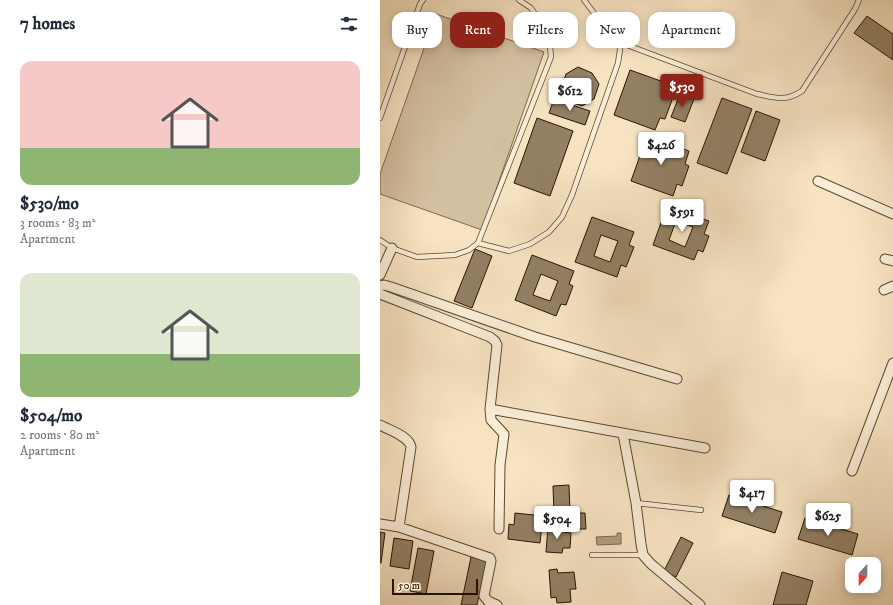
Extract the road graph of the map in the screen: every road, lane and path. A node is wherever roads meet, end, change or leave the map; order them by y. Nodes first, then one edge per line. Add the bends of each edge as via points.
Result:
1 (423, 0) edge
2 (519, 0) edge
3 (584, 0) edge
4 (859, 0) edge
5 (593, 12) edge
6 (620, 48) edge
7 (635, 48) edge
8 (380, 118) edge
9 (818, 181) dead end
10 (893, 214) edge
11 (380, 240) edge
12 (478, 243) junction
13 (392, 248) junction
14 (380, 275) edge
15 (380, 286) edge
16 (893, 286) edge
17 (884, 290) dead end
18 (380, 294) edge
19 (893, 364) edge
20 (677, 379) dead end
21 (490, 409) junction
22 (380, 425) edge
23 (623, 434) junction
24 (705, 448) dead end
25 (852, 471) dead end
26 (636, 503) junction
27 (700, 510) dead end
28 (380, 524) edge
29 (399, 527) junction
30 (499, 529) dead end
31 (592, 555) dead end
32 (643, 555) junction
33 (497, 605) edge
34 (700, 605) edge

1 - 8 lane
2 - 12 lane via 531,8 549,36 551,57
3 - 5 lane
4 - 7 lane via 802,91 792,98 780,99 757,94
6 - 12 lane via 618,63 562,217 549,232 530,244 509,251
9 - 10 street
11 - 13 lane
12 - 13 lane via 469,250 455,255 438,257 417,257
13 - 14 street
15 - 20 street via 391,286 535,337
16 - 17 street
18 - 21 street via 495,341 497,346
19 - 25 street
21 - 23 street
21 - 30 street via 491,420 504,434 500,465
22 - 29 street via 406,439 411,447
23 - 24 street
23 - 26 street
26 - 27 lane
26 - 32 street
28 - 29 street
29 - 33 street via 490,558 484,596
31 - 32 lane
32 - 34 street

